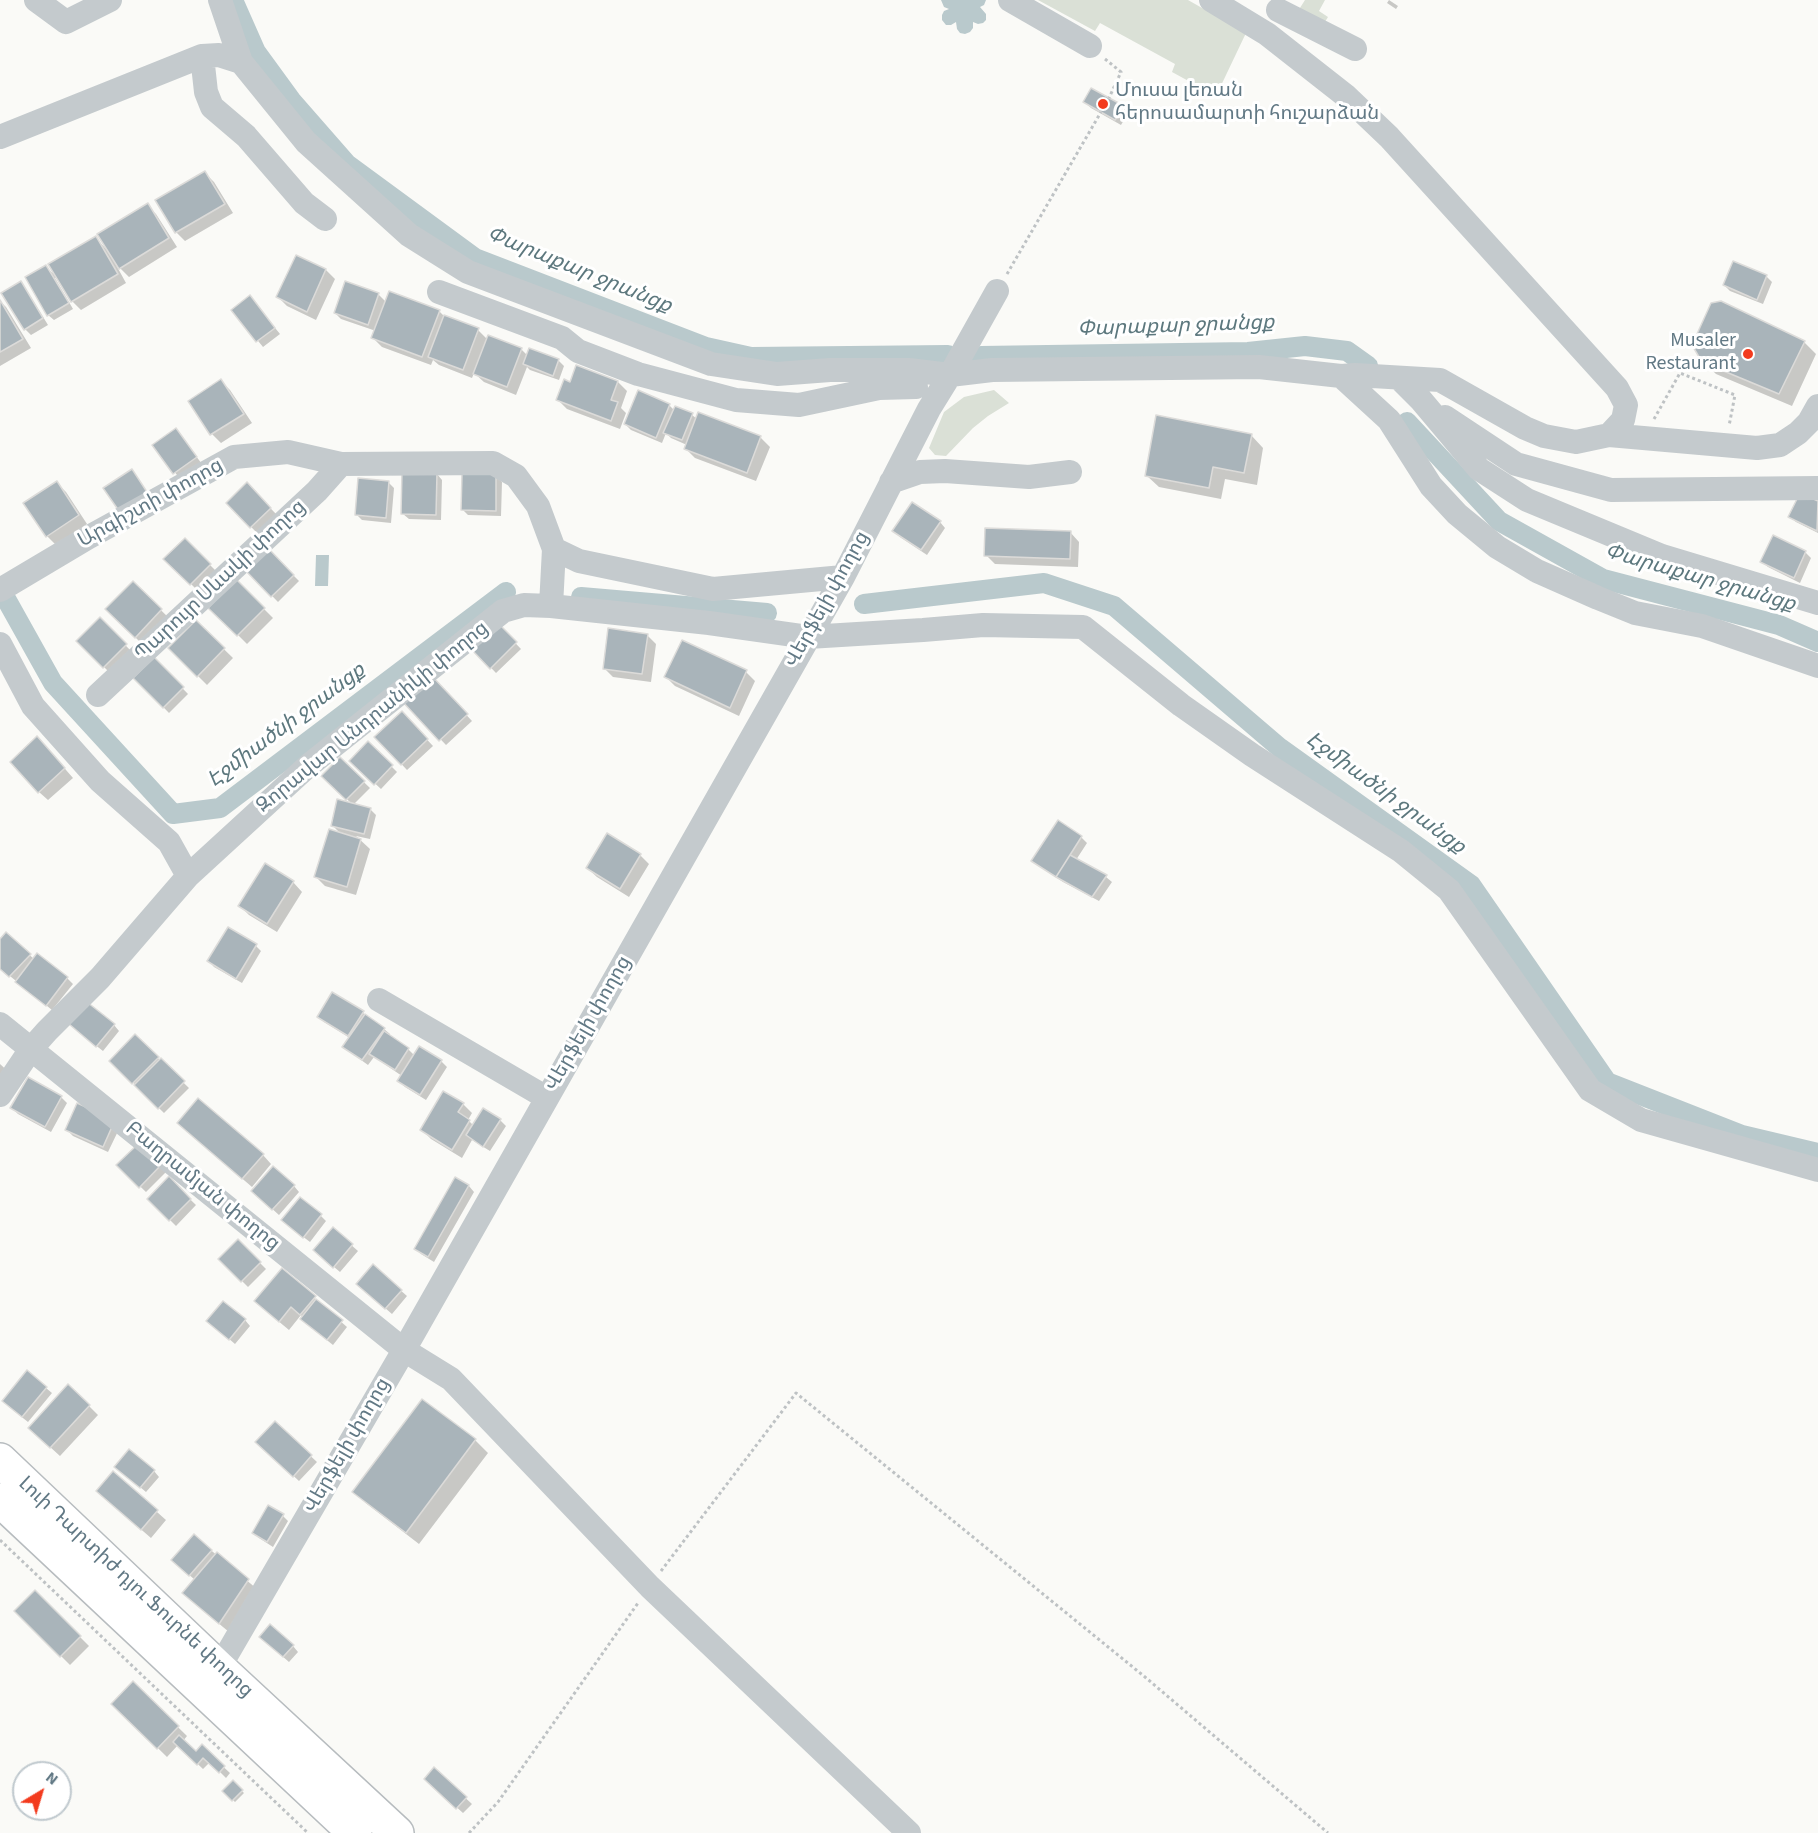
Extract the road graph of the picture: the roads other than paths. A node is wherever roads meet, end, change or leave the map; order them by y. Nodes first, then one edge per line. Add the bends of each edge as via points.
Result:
1 (36, 0) edge
2 (110, 0) edge
3 (220, 0) edge
4 (1010, 0) edge
5 (1211, 0) edge
6 (1281, 5) edge
7 (1267, 34) junction
8 (1090, 46) road end
9 (1356, 49) dead end
10 (202, 57) junction
11 (241, 62) junction
12 (0, 137) edge
13 (325, 219) dead end
14 (996, 291) dead end
15 (439, 292) dead end
16 (897, 370) junction
17 (951, 375) junction
18 (1341, 376) junction
19 (1399, 378) junction
20 (916, 387) junction
21 (1421, 400) junction
22 (1818, 406) edge
23 (929, 409) junction
24 (1609, 435) junction
25 (341, 464) junction
26 (1070, 472) dead end
27 (891, 482) junction
28 (1818, 488) edge
29 (554, 549) junction
30 (843, 577) junction
31 (5, 588) edge
32 (713, 592) junction
33 (1818, 603) edge
34 (551, 606) junction
35 (725, 622) junction
36 (808, 637) junction
37 (0, 644) edge
38 (1818, 666) edge
39 (98, 695) dead end
40 (188, 876) junction
41 (379, 1000) dead end
42 (0, 1024) edge
43 (31, 1049) junction
44 (0, 1095) edge
45 (547, 1098) junction
46 (1818, 1170) edge
47 (404, 1350) junction
48 (0, 1460) edge
49 (0, 1500) edge
50 (219, 1668) junction
51 (258, 1723) junction
52 (312, 1773) junction
53 (356, 1833) edge
54 (397, 1833) edge
55 (909, 1833) edge

1 - 2 street via 66,22
3 - 11 street
4 - 8 street
5 - 7 street
6 - 7 street
6 - 9 street
7 - 24 street via 1346,96 1389,137 1617,388 1626,405 1623,420
10 - 11 street via 219,55
10 - 12 street
10 - 13 street via 206,92 213,107 246,136 304,203
11 - 16 street via 306,142 409,235 468,272 711,364 777,374
14 - 17 street, Վերֆելի փողոց
15 - 20 street via 562,338 578,351 638,374 736,400 799,405 879,388
16 - 17 street
16 - 20 street
17 - 18 street via 992,370 1259,367
17 - 23 street, Վերֆելի փողոց
18 - 19 street
18 - 38 street via 1389,420 1431,486 1497,548 1537,571 1635,613 1702,627
19 - 21 street
19 - 24 street via 1440,380 1544,436 1576,442
20 - 23 street
21 - 28 street via 1516,464 1611,490
21 - 33 street via 1479,469 1527,500 1662,556
22 - 24 street via 1809,422 1780,446 1725,446
23 - 27 street, Վերֆելի փողոց
25 - 29 street, Արգիշտի փողոց via 493,463 516,476 538,506
25 - 31 street, Արգիշտի փողոց via 288,452 234,457
25 - 39 street, Պարույր Սևակի փողոց via 317,491
26 - 27 street via 1029,477 920,472
27 - 30 street, Վերֆելի փողոց
29 - 32 street via 579,561
29 - 34 street, Արգիշտի փողոց
30 - 32 street
30 - 36 street, Վերֆելի փողոց
32 - 35 street
34 - 35 street, Զորավար Անդրանիկի փողոց
34 - 40 street, Զորավար Անդրանիկի փողոց via 524,605 503,610 308,766
35 - 36 street, Զորավար Անդրանիկի փողոց
36 - 45 street, Վերֆելի փողոց
36 - 46 street, Զորավար Անդրանիկի փողոց via 983,624 1083,627 1181,705 1401,852 1449,890 1590,1090 1641,1120
37 - 40 street via 33,706 100,781 169,842
40 - 43 street, Զորավար Անդրանիկի փողոց via 100,978
41 - 45 street
42 - 43 street, Բաղրամյան փողոց
43 - 44 street, Զորավար Անդրանիկի փողոց
43 - 47 street, Բաղրամյան փողոց
45 - 47 street, Վերֆելի փողոց
47 - 50 street, Վերֆելի փողոց
47 - 55 street, Բաղրամյան փողոց via 451,1379 650,1587
48 - 50 highway, Լուի Դարտիժ դյու Ֆուրնե փողոց
49 - 51 highway, Լուի Դարտիժ դյու Ֆուրնե փողոց
50 - 51 highway, Լուի Դարտիժ դյու Ֆուրնե փողոց
51 - 52 highway
52 - 53 highway
52 - 54 highway

